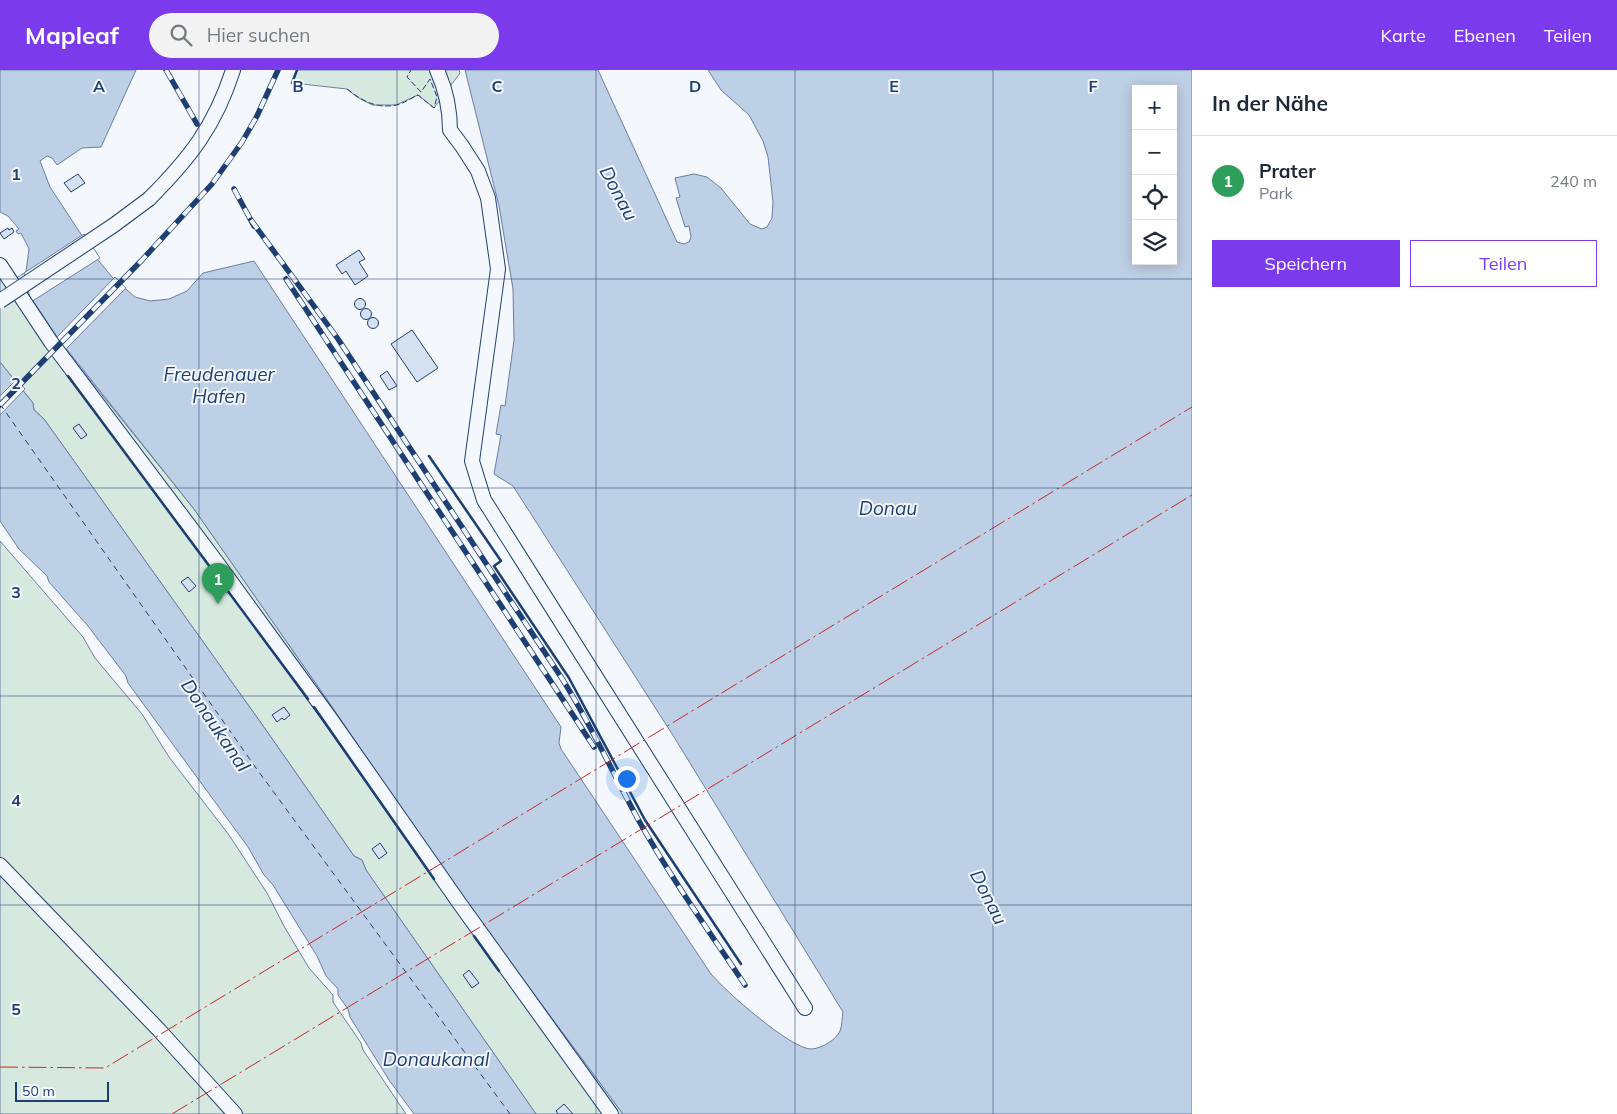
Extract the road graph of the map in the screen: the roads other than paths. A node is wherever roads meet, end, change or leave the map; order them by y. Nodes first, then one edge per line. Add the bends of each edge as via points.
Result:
1 (233, 70) edge
2 (438, 70) edge
3 (0, 264) edge
4 (0, 301) edge
5 (0, 865) edge
6 (805, 1008) dead end
7 (235, 1114) edge
8 (611, 1114) edge

1 - 4 street, bridge via 208,128 184,163 149,199
2 - 6 street via 446,90 450,130 478,171 488,198 498,269 472,461 484,500
3 - 8 street via 50,342 215,560
5 - 7 street

